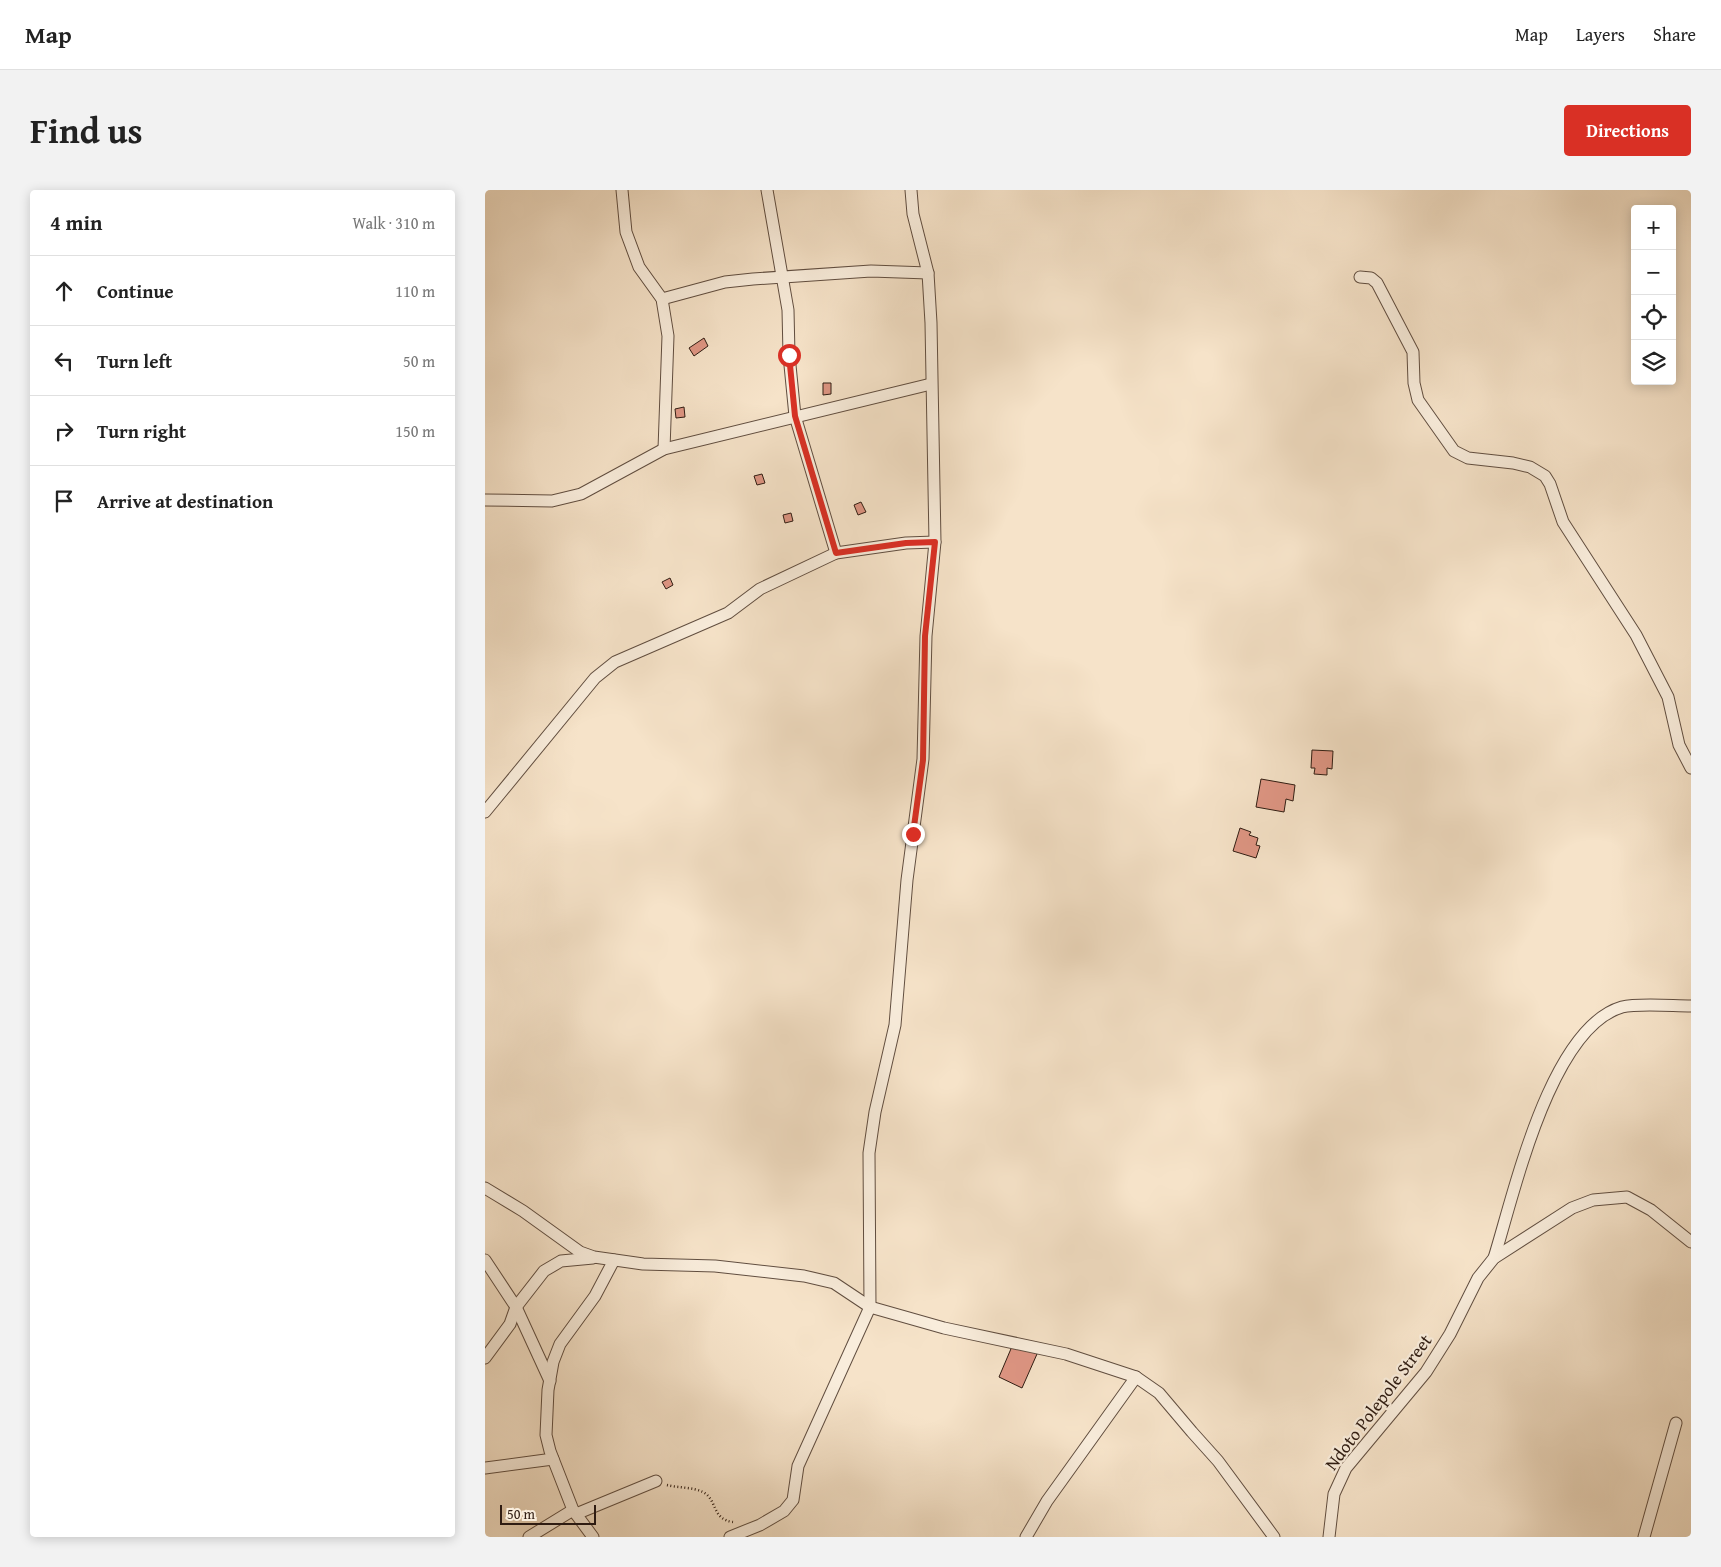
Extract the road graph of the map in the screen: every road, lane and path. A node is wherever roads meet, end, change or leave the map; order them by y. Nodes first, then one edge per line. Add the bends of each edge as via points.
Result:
1 (622, 190) edge
2 (767, 190) edge
3 (911, 190) edge
4 (928, 273) junction
5 (783, 276) junction
6 (1360, 278) dead end
7 (662, 299) junction
8 (931, 384) junction
9 (795, 416) junction
10 (665, 449) junction
11 (485, 500) edge
12 (935, 542) junction
13 (836, 553) junction
14 (1691, 768) edge
15 (485, 812) edge
16 (1691, 1006) edge
17 (485, 1188) edge
18 (1691, 1242) edge
19 (594, 1257) junction
20 (1494, 1258) junction
21 (485, 1260) edge
22 (614, 1260) junction
23 (516, 1307) junction
24 (870, 1307) junction
25 (485, 1358) edge
26 (1136, 1377) junction
27 (550, 1381) junction
28 (1676, 1423) dead end
29 (553, 1459) junction
30 (485, 1468) edge
31 (656, 1481) joint
32 (575, 1512) junction
33 (734, 1522) dead end
34 (529, 1537) edge
35 (593, 1537) edge
36 (730, 1537) edge
37 (1026, 1537) edge
38 (1274, 1537) edge
39 (1329, 1537) edge
40 (1644, 1537) edge

1 - 7 street via 626,232 639,267
2 - 5 street
3 - 4 street via 913,214
4 - 5 street via 871,271
4 - 8 street
5 - 7 street via 725,282
5 - 9 street
6 - 14 street via 1371,278 1377,284 1413,352 1418,400 1454,452 1468,458 1513,463 1545,476 1563,522 1636,635 1668,697 1679,745
7 - 10 street via 668,336
8 - 9 street
8 - 12 street
9 - 10 street
9 - 13 street
10 - 11 street via 581,494 552,501
12 - 13 street
12 - 24 street via 925,636 923,760 907,880 895,1025 869,1153
13 - 15 street via 760,589 727,613 609,666 547,733
16 - 20 street via 1623,1007 1598,1020 1581,1036 1549,1089
17 - 19 street via 581,1252
18 - 20 street, Ndoto Polepole Street via 1651,1210 1627,1197 1593,1200 1572,1208
19 - 22 street
19 - 23 street via 552,1265
20 - 39 street, Ndoto Polepole Street via 1478,1278 1450,1334 1425,1372 1346,1468 1334,1494
21 - 23 street
22 - 24 street via 804,1276 834,1283
22 - 27 street via 595,1296 561,1344 553,1362
23 - 25 street via 510,1324
23 - 27 street
24 - 26 street via 944,1328 1066,1354
24 - 36 street via 799,1466 793,1500 784,1511 760,1526
26 - 37 street via 1047,1501
26 - 38 street via 1159,1393 1176,1412
27 - 29 street via 546,1435
28 - 40 street
29 - 30 street
29 - 32 street
31 - 32 street
31 - 33 path via 702,1492 709,1497 717,1515
32 - 34 street
32 - 35 street

